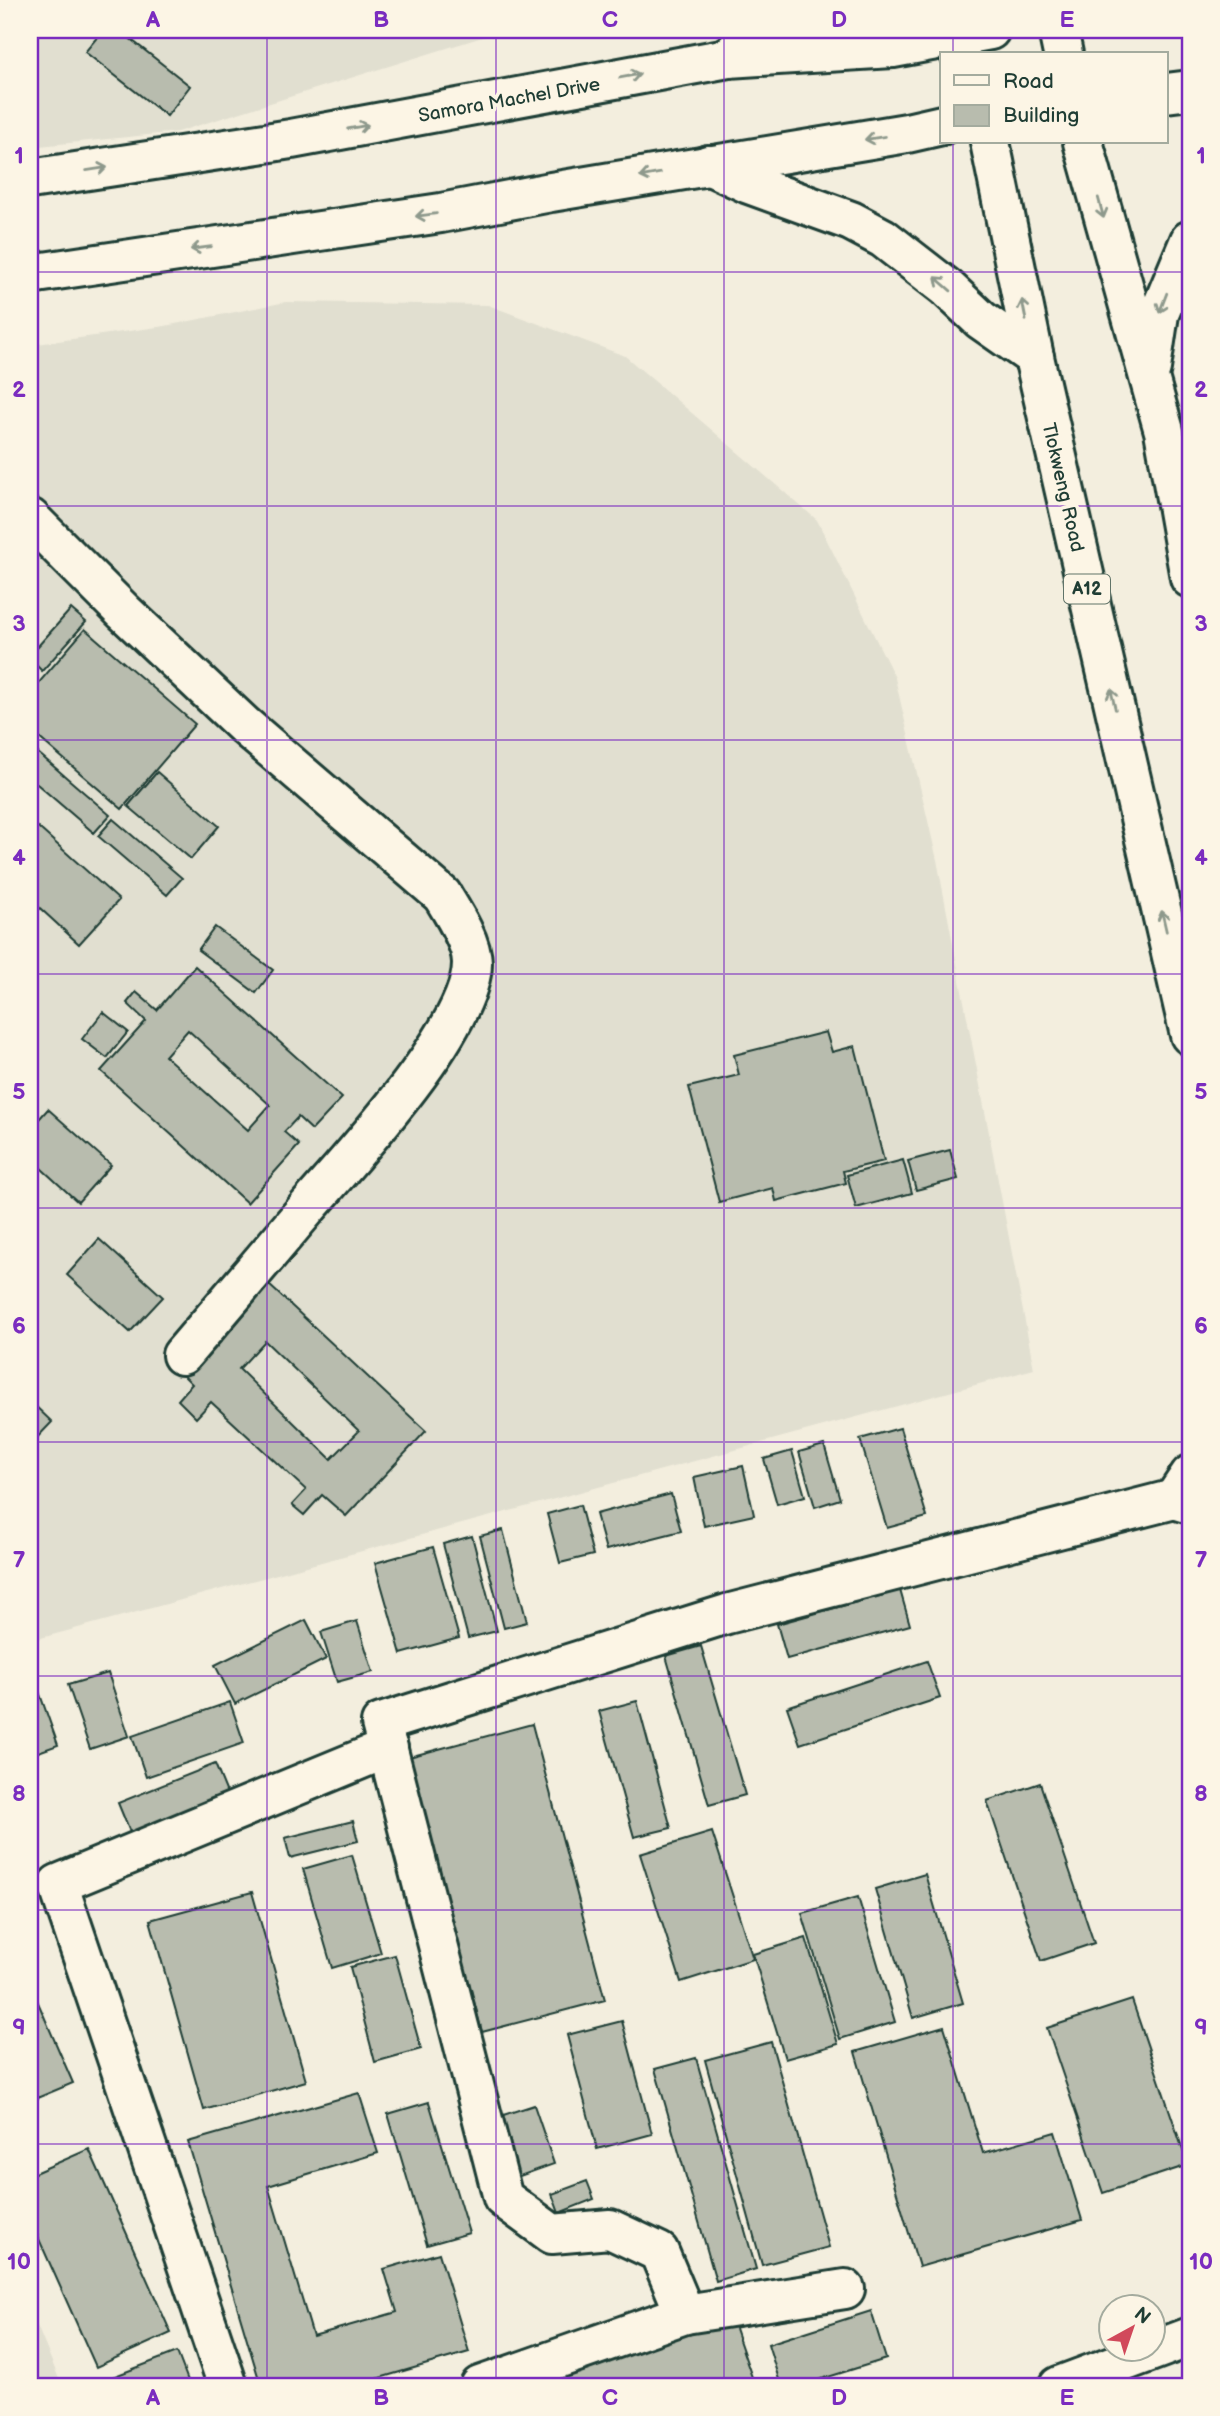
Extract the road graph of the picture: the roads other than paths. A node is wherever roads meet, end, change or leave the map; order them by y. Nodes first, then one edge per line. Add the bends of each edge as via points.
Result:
1 (758, 30) edge
2 (990, 30) edge
3 (1058, 30) edge
4 (955, 40) edge
5 (1063, 52) edge
6 (728, 58) junction
7 (1190, 90) edge
8 (1168, 93) edge
9 (940, 125) edge
10 (990, 144) edge
11 (1084, 144) edge
12 (708, 165) junction
13 (30, 180) edge
14 (1190, 240) edge
15 (30, 274) edge
16 (1034, 357) junction
17 (1164, 431) junction
18 (30, 518) edge
19 (1190, 578) edge
20 (1190, 1035) edge
21 (182, 1354) dead end
22 (1186, 1493) edge
23 (388, 1748) junction
24 (845, 2289) dead end
25 (685, 2314) junction
26 (1190, 2337) edge
27 (228, 2386) edge
28 (480, 2386) edge
29 (1059, 2386) edge

1 - 6 street
2 - 4 street, Samora Machel Drive
3 - 5 street
4 - 6 street, Samora Machel Drive
13 -> 6 street, Samora Machel Drive via 291,139
7 - 8 street
9 -> 12 street
16 -> 10 street, Tlokweng Road / A12
11 -> 17 street
12 -> 15 street via 441,213
16 -> 12 street via 981,320 946,286 883,238 851,220
14 -> 17 street via 1159,314 1149,378
20 -> 16 street, Tlokweng Road / A12
17 - 19 street
18 - 21 street via 245,726 442,895 461,926 472,962 464,997 403,1096
22 - 23 street via 727,1614 381,1723
23 - 25 street via 503,2197 552,2234 610,2229 659,2252
23 - 27 street via 58,1884
24 - 25 street
25 - 28 street
26 - 29 street

